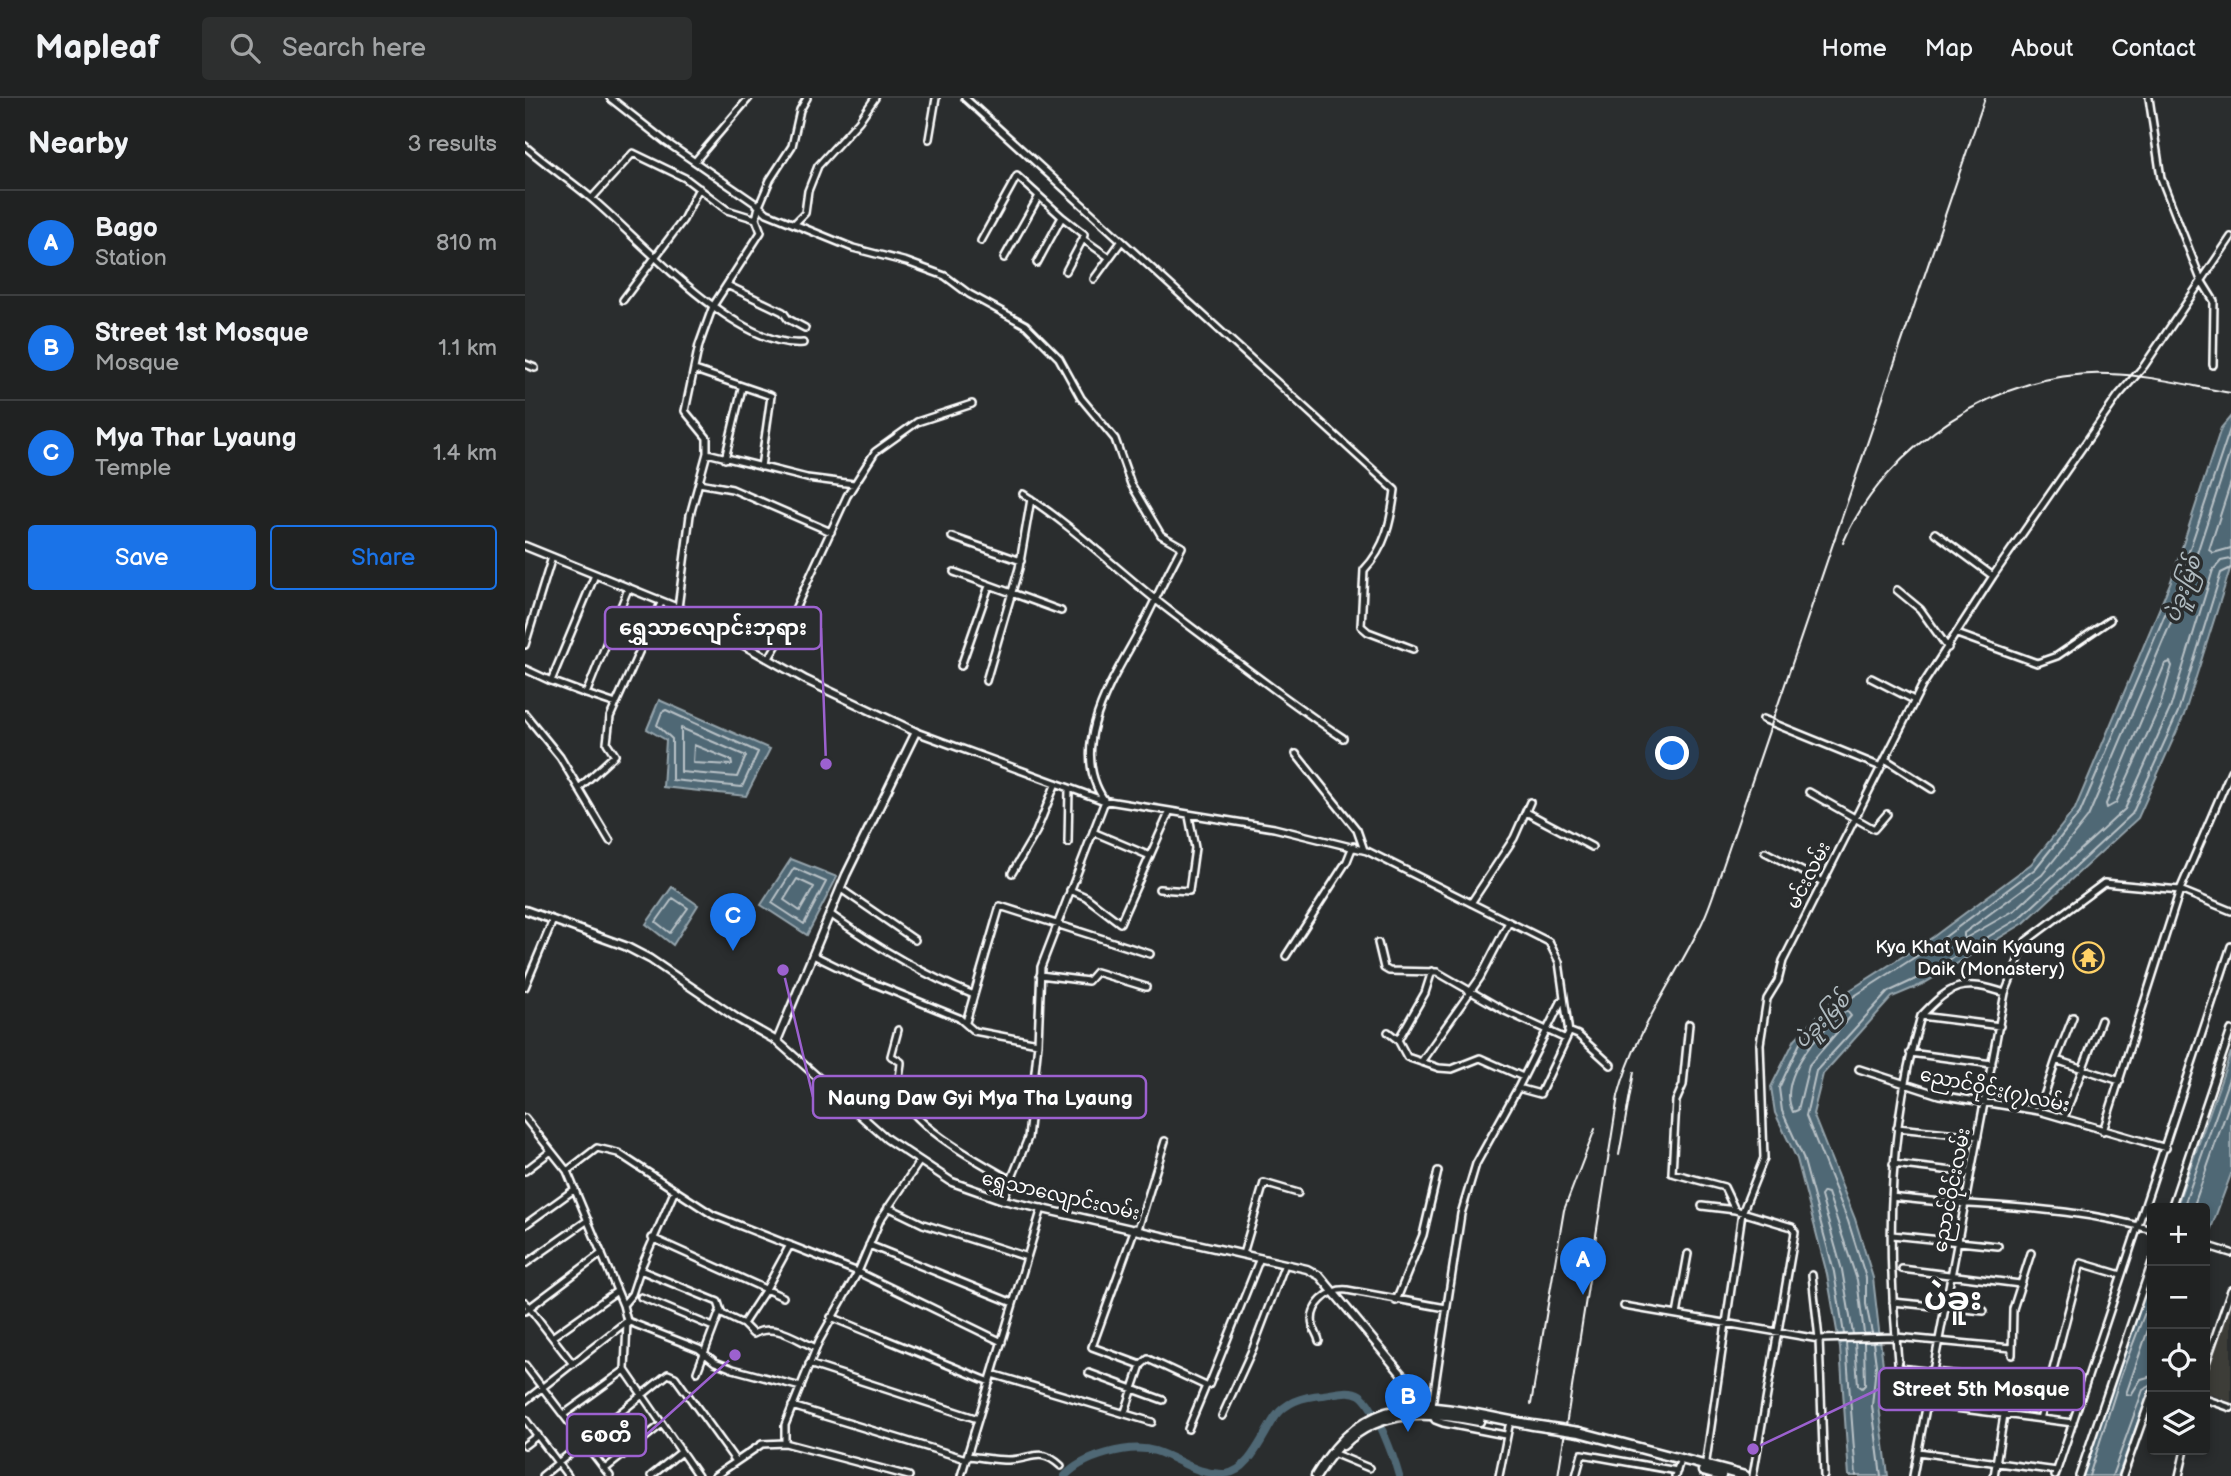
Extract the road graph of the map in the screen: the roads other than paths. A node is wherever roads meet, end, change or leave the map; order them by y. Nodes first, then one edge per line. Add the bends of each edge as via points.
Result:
1 (610, 98) edge
2 (749, 98) edge
3 (807, 98) edge
4 (875, 98) edge
5 (936, 98) edge
6 (964, 98) edge
7 (2149, 98) edge
8 (929, 139) dead end
9 (525, 146) edge
10 (696, 160) junction
11 (699, 188) junction
12 (1039, 196) junction
13 (592, 198) junction
14 (759, 206) junction
15 (1062, 217) junction
16 (756, 219) junction
17 (795, 224) junction
18 (2231, 237) edge
19 (1083, 239) junction
20 (981, 242) dead end
21 (1121, 242) junction
22 (655, 254) junction
23 (1003, 258) dead end
24 (1109, 258) junction
25 (1037, 263) dead end
26 (1066, 271) dead end
27 (1094, 279) dead end
28 (2201, 280) junction
29 (727, 285) junction
30 (623, 300) dead end
31 (713, 306) junction
32 (805, 328) dead end
33 (803, 343) dead end
34 (525, 364) edge
35 (2213, 365) dead end
36 (535, 368) dead end
37 (695, 370) junction
38 (743, 388) junction
39 (972, 404) dead end
40 (707, 453) junction
41 (725, 459) junction
42 (761, 467) junction
43 (699, 483) junction
44 (854, 484) junction
45 (1023, 494) dead end
46 (1031, 499) junction
47 (831, 532) junction
48 (1935, 533) dead end
49 (952, 537) dead end
50 (525, 546) edge
51 (552, 557) junction
52 (1021, 561) junction
53 (954, 572) dead end
54 (595, 575) junction
55 (1993, 576) junction
56 (989, 586) junction
57 (628, 589) junction
58 (1897, 590) dead end
59 (1013, 592) junction
60 (1154, 597) junction
61 (660, 603) junction
62 (678, 608) junction
63 (1061, 611) dead end
64 (2110, 620) dead end
65 (1957, 634) junction
66 (525, 645) edge
67 (1948, 648) junction
68 (1413, 649) dead end
69 (769, 659) junction
70 (961, 666) dead end
71 (525, 669) edge
72 (1871, 678) dead end
73 (551, 681) junction
74 (986, 681) dead end
75 (586, 694) junction
76 (1914, 700) junction
77 (616, 704) junction
78 (525, 714) edge
79 (1763, 719) dead end
80 (916, 732) junction
81 (1343, 738) dead end
82 (1296, 754) dead end
83 (1885, 759) junction
84 (1881, 767) junction
85 (2231, 771) edge
86 (1056, 783) junction
87 (579, 788) junction
88 (1069, 788) junction
89 (1932, 789) dead end
90 (1809, 792) dead end
91 (1105, 800) junction
92 (1529, 802) dead end
93 (1526, 812) junction
94 (1169, 813) junction
95 (1887, 814) dead end
96 (1189, 816) junction
97 (1856, 817) junction
98 (1093, 832) junction
99 (610, 841) dead end
100 (1068, 843) dead end
101 (1353, 846) junction
102 (1592, 847) dead end
103 (1364, 850) junction
104 (1765, 852) dead end
105 (1150, 856) junction
106 (1012, 873) dead end
107 (1823, 882) junction
108 (841, 888) junction
109 (1159, 889) dead end
110 (1070, 890) junction
111 (2181, 890) junction
112 (1471, 903) junction
113 (525, 910) edge
114 (2231, 911) edge
115 (830, 914) junction
116 (553, 920) junction
117 (1509, 922) junction
118 (1057, 924) junction
119 (915, 940) dead end
120 (1378, 943) dead end
121 (2231, 946) edge
122 (1150, 954) dead end
123 (813, 955) junction
124 (1286, 956) dead end
125 (1432, 971) junction
126 (1040, 975) junction
127 (525, 986) edge
128 (1146, 987) dead end
129 (1471, 991) junction
130 (2005, 993) junction
131 (974, 995) junction
132 (1563, 998) junction
133 (1921, 1016) junction
134 (2073, 1017) dead end
135 (2101, 1020) dead end
136 (966, 1022) junction
137 (1689, 1024) dead end
138 (2000, 1026) junction
139 (898, 1030) dead end
140 (2231, 1030) edge
141 (1546, 1031) junction
142 (1568, 1031) junction
143 (1388, 1032) dead end
144 (1566, 1039) junction
145 (1398, 1040) junction
146 (777, 1041) junction
147 (1038, 1043) junction
148 (1910, 1053) junction
149 (2056, 1060) junction
150 (1421, 1062) junction
151 (1992, 1064) junction
152 (1611, 1065) dead end
153 (2083, 1068) junction
154 (1859, 1069) dead end
155 (1523, 1077) junction
156 (2120, 1081) junction
157 (1903, 1085) junction
158 (1518, 1088) junction
159 (1985, 1100) junction
160 (2039, 1111) junction
161 (2064, 1118) junction
162 (526, 1121) edge
163 (1897, 1128) junction
164 (2103, 1131) junction
165 (1978, 1136) junction
166 (1165, 1141) dead end
167 (2166, 1148) junction
168 (551, 1150) junction
169 (919, 1162) junction
170 (1892, 1164) junction
171 (525, 1171) edge
172 (567, 1171) junction
173 (1438, 1171) dead end
174 (1970, 1173) junction
175 (1011, 1180) junction
176 (575, 1189) junction
177 (675, 1190) junction
178 (1298, 1193) dead end
179 (1892, 1197) junction
180 (1003, 1200) junction
181 (2173, 1203) edge
182 (1702, 1206) dead end
183 (1962, 1206) junction
184 (888, 1207) junction
185 (1042, 1208) junction
186 (1735, 1210) junction
187 (1742, 1213) junction
188 (588, 1220) junction
189 (525, 1224) edge
190 (2139, 1226) junction
191 (2147, 1228) edge
192 (1136, 1229) junction
193 (1892, 1236) junction
194 (653, 1238) junction
195 (1957, 1241) junction
196 (790, 1245) junction
197 (869, 1245) junction
198 (1998, 1246) dead end
199 (2210, 1247) edge
200 (602, 1253) junction
201 (2031, 1253) dead end
202 (2231, 1253) edge
203 (1243, 1254) junction
204 (1688, 1254) dead end
205 (1027, 1256) junction
206 (1260, 1258) junction
207 (525, 1264) edge
208 (1285, 1264) junction
209 (2151, 1266) edge
210 (1902, 1269) dead end
211 (641, 1270) junction
212 (857, 1272) junction
213 (1812, 1275) dead end
214 (1951, 1275) junction
215 (2122, 1275) junction
216 (2020, 1284) junction
217 (767, 1289) junction
218 (2231, 1290) edge
219 (617, 1291) junction
220 (1332, 1291) junction
221 (641, 1297) dead end
222 (783, 1297) dead end
223 (1397, 1301) junction
224 (1893, 1302) junction
225 (1013, 1303) junction
226 (624, 1305) junction
227 (1624, 1306) dead end
228 (526, 1307) edge
229 (1945, 1307) junction
230 (1445, 1308) junction
231 (720, 1311) junction
232 (1984, 1311) dead end
233 (1677, 1315) junction
234 (831, 1317) junction
235 (627, 1321) junction
236 (743, 1324) junction
237 (1727, 1324) junction
238 (713, 1327) junction
239 (1779, 1334) junction
240 (552, 1337) junction
241 (1896, 1337) junction
242 (1819, 1339) junction
243 (1939, 1340) junction
244 (1319, 1341) dead end
245 (1002, 1342) junction
246 (2210, 1346) edge
247 (816, 1348) junction
248 (703, 1352) junction
249 (573, 1364) junction
250 (809, 1364) junction
251 (525, 1365) edge
252 (1141, 1365) junction
253 (1899, 1368) junction
254 (625, 1370) junction
255 (697, 1372) dead end
256 (2011, 1372) dead end
257 (1089, 1373) dead end
258 (1932, 1373) junction
259 (992, 1374) junction
260 (1404, 1377) junction
261 (2009, 1381) junction
262 (989, 1382) junction
263 (2049, 1385) junction
264 (1206, 1386) junction
265 (542, 1387) junction
266 (801, 1387) junction
267 (1133, 1389) junction
268 (642, 1395) junction
269 (1163, 1400) dead end
270 (525, 1401) edge
271 (2210, 1401) edge
272 (1927, 1404) junction
273 (792, 1406) junction
274 (2147, 1408) edge
275 (2231, 1408) edge
276 (1433, 1409) junction
277 (1398, 1410) junction
278 (1125, 1412) junction
279 (2004, 1414) junction
280 (563, 1415) junction
281 (1222, 1416) dead end
282 (525, 1419) edge
283 (978, 1419) junction
284 (1377, 1419) junction
285 (2040, 1419) junction
286 (1152, 1422) dead end
287 (2073, 1423) junction
288 (662, 1424) junction
289 (1362, 1426) junction
290 (1509, 1426) junction
291 (1188, 1429) dead end
292 (1546, 1430) junction
293 (538, 1435) junction
294 (1579, 1435) junction
295 (1505, 1436) junction
296 (584, 1442) junction
297 (785, 1443) junction
298 (525, 1445) edge
299 (681, 1452) junction
300 (1918, 1452) junction
301 (1335, 1454) junction
302 (2184, 1455) edge
303 (967, 1458) junction
304 (735, 1460) junction
305 (558, 1462) junction
306 (1996, 1463) junction
307 (1061, 1466) dead end
308 (1369, 1468) dead end
309 (605, 1469) junction
310 (1704, 1469) junction
311 (1677, 1470) edge
312 (2056, 1474) edge
313 (542, 1476) edge
314 (568, 1476) edge
315 (610, 1476) edge
316 (651, 1476) edge
317 (698, 1476) edge
318 (715, 1476) edge
319 (909, 1476) edge
320 (961, 1476) edge
321 (1316, 1476) edge
322 (1322, 1476) edge
323 (1499, 1476) edge
324 (1576, 1476) edge
325 (1721, 1476) edge
326 (1745, 1476) edge
327 (1753, 1476) edge
328 (1824, 1476) edge
329 (1913, 1476) edge
330 (1994, 1476) edge
331 (2079, 1476) edge
332 (2123, 1476) edge
333 (2179, 1476) edge

1 - 10 street
2 - 10 street
3 - 14 street via 792,146
4 - 17 street via 818,166 805,213
5 - 8 street
6 - 21 street
7 - 28 street via 2161,178
9 - 13 street
10 - 14 street
11 - 13 street via 633,153
11 - 16 street via 727,210
11 - 22 street via 683,220
12 - 15 street
12 - 20 street via 1017,176
12 - 23 street
13 - 22 street via 637,243
14 - 16 street
14 - 17 street
15 - 19 street via 1084,234
15 - 25 street
16 - 29 street via 761,232
17 - 60 street via 872,255 946,276 1041,338 1115,439 1131,484 1161,535 1182,547
18 - 28 street, မင်းလမ်း
19 - 24 street
19 - 26 street
21 - 24 street
21 - 68 street via 1395,490 1383,543 1364,570 1361,626
22 - 30 street
22 - 31 street
24 - 27 street
28 - 35 street via 2214,301
28 - 55 street, မင်းလမ်း
29 - 31 street
29 - 32 street
31 - 33 street via 770,338
31 - 37 street
34 - 36 street
37 - 38 street
37 - 40 street via 685,411 707,438
38 - 41 street
38 - 42 street via 771,396
39 - 44 street via 938,413 906,429 880,447
40 - 41 street
40 - 43 street
41 - 42 street
42 - 44 street
43 - 47 street via 732,489
43 - 62 street via 690,515
44 - 47 street
45 - 46 street
46 - 52 street
46 - 60 street
47 - 69 street
48 - 55 street
49 - 52 street
50 - 51 street
51 - 54 street
51 - 66 street
52 - 59 street
53 - 56 street
54 - 57 street
54 - 73 street
55 - 65 street, မင်းလမ်း
56 - 59 street
56 - 70 street
57 - 61 street
57 - 75 street
58 - 67 street via 1920,610
59 - 63 street
59 - 74 street
60 - 81 street
60 - 91 street via 1104,696 1091,740 1090,769
61 - 62 street
61 - 77 street
62 - 69 street
64 - 65 street via 2043,663
65 - 67 street, မင်းလမ်း
67 - 76 street, မင်းလမ်း
69 - 80 street
71 - 73 street
72 - 76 street
73 - 75 street
75 - 77 street
76 - 83 street, မင်းလမ်း
77 - 87 street via 607,743 615,755
78 - 87 street
79 - 84 street
80 - 86 street
80 - 108 street
82 - 103 street via 1357,830
83 - 84 street, မင်းလမ်း
83 - 89 street
84 - 97 street, မင်းလမ်း
85 - 111 street
86 - 88 street
86 - 106 street via 1036,832
87 - 99 street
88 - 91 street
88 - 100 street
90 - 97 street
91 - 94 street
91 - 98 street
92 - 93 street
93 - 102 street
93 - 112 street via 1502,859
94 - 96 street
94 - 105 street
95 - 97 street via 1876,829
96 - 101 street
96 - 109 street via 1195,848 1189,891
97 - 107 street, မင်းလမ်း
98 - 105 street
98 - 110 street
101 - 103 street
101 - 124 street
103 - 112 street
104 - 107 street
105 - 110 street via 1120,923
107 - 187 street, မင်းလမ်း via 1767,999 1760,1044 1764,1158
108 - 115 street
108 - 119 street
110 - 118 street
111 - 114 street, ညောင်ဝိုင်းလမ်း
111 - 130 street, ညောင်ဝိုင်းလမ်း via 2115,882 2096,886 2026,941
111 - 156 street
112 - 117 street
113 - 116 street, ရွှေသာလျောင်းလမ်း
115 - 123 street
115 - 131 street via 896,959
116 - 127 street
116 - 146 street, ရွှေသာလျောင်းလမ်း via 650,959
117 - 129 street
117 - 132 street via 1549,942 1559,962
118 - 122 street
118 - 126 street
118 - 131 street via 1000,906
120 - 125 street via 1384,968 1389,971
121 - 167 street
123 - 136 street
123 - 146 street
125 - 129 street
125 - 145 street via 1426,993
126 - 128 street via 1088,981 1096,972
126 - 147 street
129 - 141 street
129 - 150 street
130 - 133 street via 1978,984 1963,985 1940,997
130 - 138 street, ညောင်ဝိုင်းလမ်း
131 - 136 street
132 - 141 street
132 - 142 street
133 - 138 street
133 - 148 street
134 - 149 street
135 - 153 street
136 - 147 street via 974,1031
137 - 186 street via 1671,1170 1724,1187
138 - 151 street, ညောင်ဝိုင်းလမ်း
139 - 175 street via 891,1056 901,1062 899,1088 904,1099 935,1133
140 - 181 street
141 - 144 street
141 - 155 street
142 - 144 street
142 - 152 street via 1579,1035
143 - 145 street
144 - 158 street via 1540,1094
145 - 150 street via 1407,1056
146 - 169 street, ရွှေသာလျောင်းလမ်း
147 - 175 street via 1028,1138
148 - 151 street
148 - 157 street
149 - 153 street
149 - 160 street
150 - 155 street via 1452,1069 1480,1058
151 - 159 street, ညောင်ဝိုင်းလမ်း
153 - 156 street
153 - 161 street
154 - 157 street, ညောင်ဝိုင်း(၇)လမ်း
155 - 158 street
156 - 164 street
157 - 159 street, ညောင်ဝိုင်း(၇)လမ်း via 1938,1095
157 - 163 street
158 - 230 street via 1476,1164 1461,1214
159 - 160 street, ညောင်ဝိုင်း(၇)လမ်း
159 - 165 street, ညောင်ဝိုင်းလမ်း
160 - 161 street, ညောင်ဝိုင်း(၇)လမ်း
161 - 164 street, ညောင်ဝိုင်း(၇)လမ်း
162 - 168 street
163 - 165 street
163 - 170 street
164 - 167 street, ညောင်ဝိုင်း(၇)လမ်း
165 - 174 street, ညောင်ဝိုင်းလမ်း
166 - 192 street
167 - 190 street
168 - 171 street
168 - 172 street
169 - 180 street, ရွှေသာလျောင်းလမ်း via 952,1182
169 - 184 street
170 - 174 street
170 - 179 street
172 - 176 street
172 - 177 street via 597,1149 618,1153
173 - 223 street via 1423,1235
174 - 183 street, ညောင်ဝိုင်းလမ်း
175 - 180 street
176 - 188 street
176 - 189 street
177 - 194 street
177 - 196 street via 713,1215
178 - 203 street via 1264,1183
179 - 183 street
179 - 193 street
180 - 185 street, ရွှေသာလျောင်းလမ်း
182 - 186 street
183 - 190 street via 2055,1209
183 - 195 street, ညောင်ဝိုင်းလမ်း
184 - 197 street
184 - 205 street via 923,1224
185 - 192 street, ရွှေသာလျောင်းလမ်း
185 - 205 street
186 - 187 street
187 - 237 street, မင်းလမ်း
187 - 239 street via 1792,1227 1794,1232
188 - 200 street
188 - 207 street
190 - 191 street
190 - 215 street
192 - 203 street, ရွှေသာလျောင်းလမ်း
192 - 252 street via 1092,1347
193 - 195 street
193 - 224 street
194 - 211 street
194 - 217 street
195 - 198 street
195 - 214 street, ညောင်ဝိုင်းလမ်း
196 - 212 street
196 - 217 street
197 - 212 street
197 - 225 street
199 - 202 street
200 - 219 street
200 - 228 street
201 - 216 street
203 - 206 street, ရွှေသာလျောင်းလမ်း
204 - 233 street
205 - 225 street
206 - 208 street, ရွှေသာလျောင်းလမ်း
206 - 264 street
208 - 220 street, ရွှေသာလျောင်းလမ်း via 1320,1276
208 - 281 street
209 - 331 street
210 - 214 street
211 - 226 street
211 - 231 street via 718,1302
212 - 234 street
212 - 245 street
213 - 242 street
214 - 216 street
214 - 229 street, ညောင်ဝိုင်းလမ်း
215 - 263 street via 2081,1263
215 - 287 street
216 - 243 street via 2013,1309 2012,1352
217 - 222 street
217 - 236 street
218 - 246 street
219 - 226 street
219 - 240 street
220 - 223 street
220 - 244 street via 1319,1303 1313,1320
220 - 260 street, ရွှေသာလျောင်းလမ်း
221 - 238 street
223 - 230 street
224 - 229 street
224 - 241 street
225 - 245 street
226 - 235 street
227 - 233 street
228 - 240 street
229 - 232 street
229 - 243 street, ညောင်ဝိုင်းလမ်း
230 - 276 street
231 - 236 street
231 - 238 street
233 - 237 street
234 - 247 street
234 - 262 street
235 - 248 street
235 - 249 street
235 - 254 street
236 - 247 street via 753,1334 773,1328
237 - 239 street
237 - 310 street, မင်းလမ်း
238 - 248 street
239 - 242 street
239 - 327 street
240 - 249 street
241 - 242 street
241 - 243 street
241 - 253 street
242 - 328 street
243 - 258 street, ညောင်ဝိုင်းလမ်း
245 - 259 street
247 - 250 street
248 - 255 street
248 - 266 street via 733,1369
249 - 265 street
250 - 266 street
250 - 283 street
251 - 265 street
252 - 264 street via 1148,1359
252 - 267 street
253 - 258 street
253 - 272 street via 1901,1398
254 - 268 street
254 - 280 street
256 - 261 street
257 - 267 street
258 - 261 street
258 - 272 street, ညောင်ဝိုင်းလမ်း
259 - 262 street
259 - 278 street
260 - 276 street, ရွှေသာလျောင်းလမ်း
260 - 277 highway via 1405,1397
261 - 263 street
261 - 279 street
262 - 283 street
263 - 285 street
264 - 291 street
265 - 270 street
265 - 280 street
266 - 273 street
267 - 269 street
267 - 278 street
268 - 288 street
268 - 296 street
268 - 304 street via 671,1374
271 - 275 street
272 - 279 street
272 - 300 street, ညောင်ဝိုင်းလမ်း
273 - 297 street
273 - 303 street
274 - 332 street
276 - 277 highway
276 - 284 highway
276 - 290 highway
276 - 292 highway
276 - 295 street via 1435,1420 1443,1423
277 - 284 highway
278 - 286 street
279 - 285 street
279 - 306 street
280 - 296 street
282 - 293 street
283 - 303 street
284 - 289 highway
285 - 287 street
287 - 312 street
288 - 299 street
288 - 309 street
289 - 301 highway
289 - 321 highway via 1331,1451
290 - 292 highway
290 - 295 street
292 - 294 highway, bridge
293 - 298 street
293 - 305 street
294 - 310 highway
294 - 311 highway
295 - 323 street
296 - 305 street
296 - 309 street
297 - 304 street via 762,1444
297 - 319 street
299 - 316 street
299 - 317 street
300 - 306 street
300 - 329 street, ညောင်ဝိုင်းလမ်း
301 - 308 street
301 - 322 highway
302 - 333 street
303 - 307 street via 1012,1460 1045,1454
303 - 320 street
304 - 318 street
305 - 313 street
305 - 314 street
306 - 312 street
306 - 330 street
309 - 315 street
310 - 311 highway
310 - 325 highway
310 - 326 highway
311 - 324 street via 1581,1454

